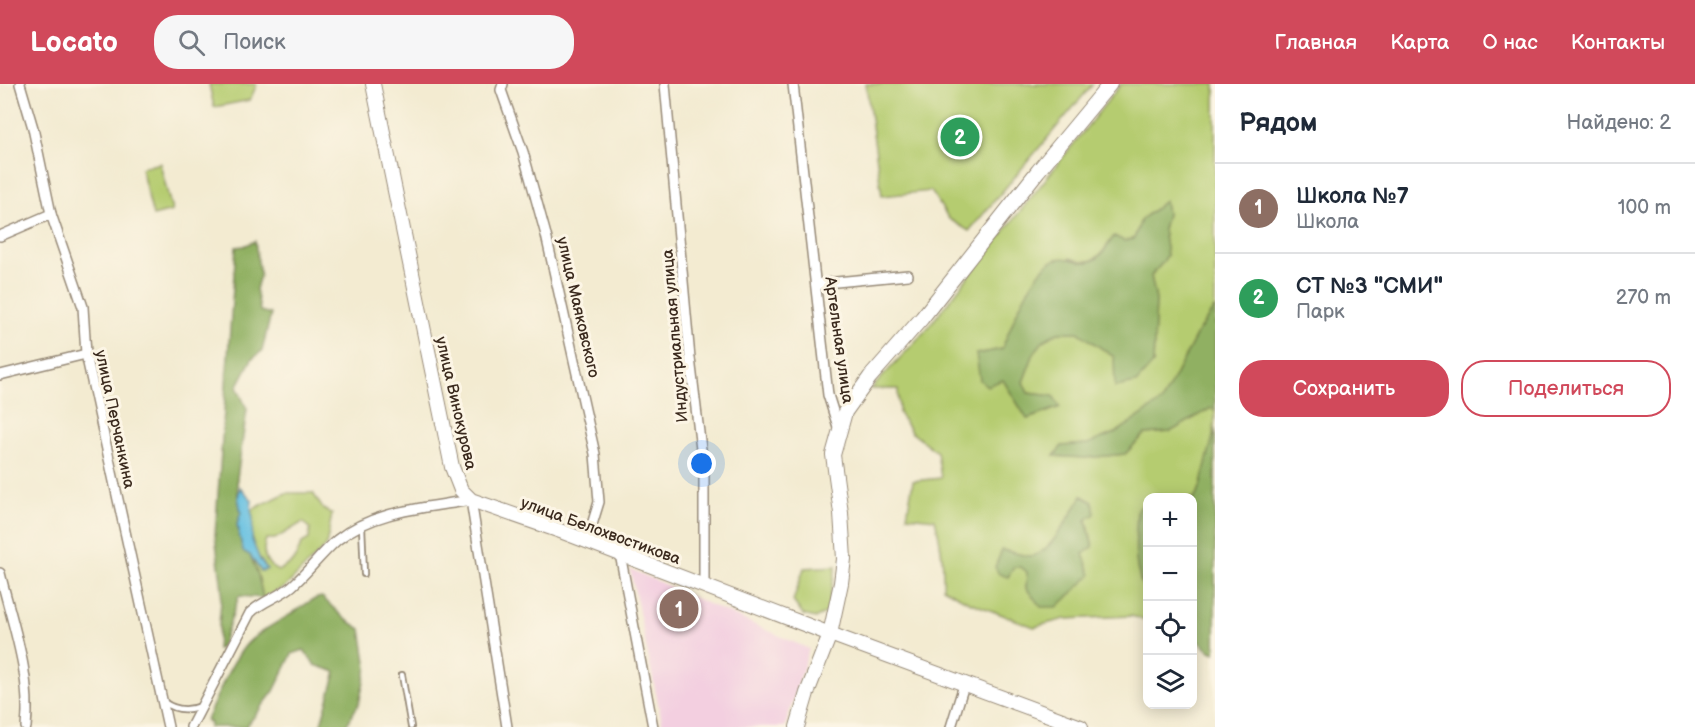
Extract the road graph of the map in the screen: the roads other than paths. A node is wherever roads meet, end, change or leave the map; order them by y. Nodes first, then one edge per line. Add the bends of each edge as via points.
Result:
1 (20, 84) edge
2 (373, 84) edge
3 (502, 84) edge
4 (665, 84) edge
5 (793, 84) edge
6 (1110, 84) edge
7 (51, 214) junction
8 (0, 236) edge
9 (908, 275) dead end
10 (816, 284) junction
11 (86, 354) junction
12 (0, 375) edge
13 (839, 430) junction
14 (471, 500) junction
15 (362, 523) junction
16 (587, 541) junction
17 (620, 554) junction
18 (0, 573) edge
19 (364, 574) dead end
20 (704, 585) junction
21 (830, 634) junction
22 (402, 675) dead end
23 (964, 685) junction
24 (164, 701) junction
25 (201, 706) junction
26 (26, 727) edge
27 (168, 727) edge
28 (191, 727) edge
29 (411, 727) edge
30 (507, 727) edge
31 (653, 727) edge
32 (797, 727) edge
33 (951, 727) edge
34 (1081, 727) edge

1 - 7 street, улица Перчанкина
2 - 14 main road, улица Винокурова via 452,467 461,490
3 - 16 street, улица Маяковского via 546,235 595,454 600,502
4 - 20 street, Индустриальная улица via 704,474
5 - 10 street, Артельная улица
6 - 13 main road via 854,397
7 - 8 street
7 - 11 street, улица Перчанкина via 83,307
9 - 10 street
10 - 13 street, Артельная улица via 828,395
11 - 12 street
11 - 24 street, улица Перчанкина
13 - 21 main road, Артельная улица via 833,455 844,560
14 - 15 street, улица Белохвостикова
14 - 16 main road, улица Белохвостикова
14 - 30 street, улица Винокурова
15 - 19 lane
15 - 25 street, улица Белохвостикова via 336,542 293,585 250,613
16 - 17 main road, улица Белохвостикова
17 - 20 main road, улица Белохвостикова
17 - 31 street
18 - 26 street via 26,681
20 - 21 main road, улица Белохвостикова
21 - 23 main road, улица Белохвостикова
21 - 32 main road
22 - 29 lane
23 - 33 street
23 - 34 main road, улица Белохвостикова
24 - 25 lane via 179,709
24 - 27 street, улица Перчанкина
25 - 28 street, улица Белохвостикова

